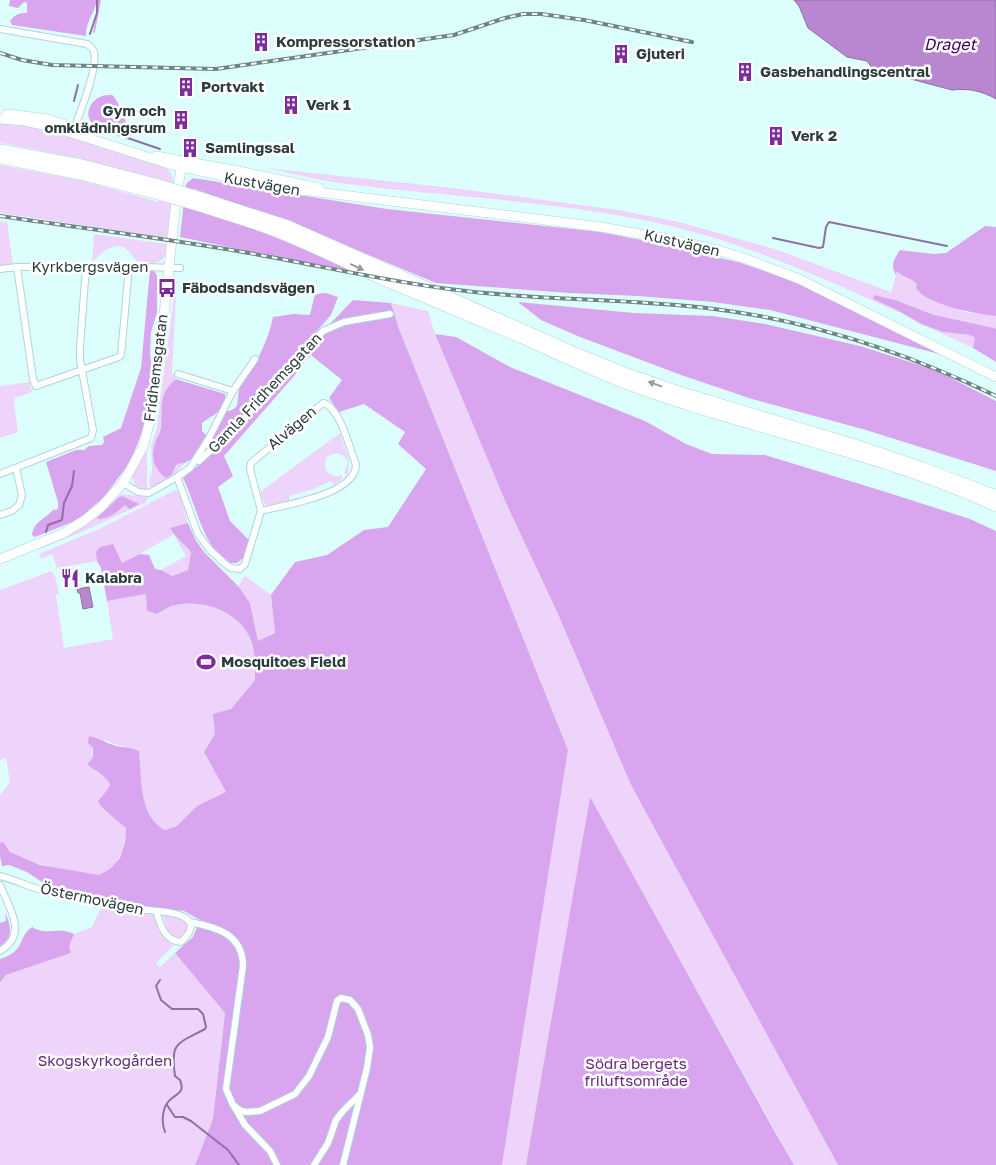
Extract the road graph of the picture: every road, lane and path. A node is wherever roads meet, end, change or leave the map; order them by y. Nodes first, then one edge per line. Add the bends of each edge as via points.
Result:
1 (0, 29) edge
2 (0, 113) edge
3 (0, 118) edge
4 (74, 130) junction
5 (0, 150) edge
6 (0, 158) edge
7 (182, 164) junction
8 (158, 190) junction
9 (198, 201) junction
10 (17, 266) junction
11 (86, 266) junction
12 (129, 266) junction
13 (169, 267) junction
14 (180, 268) dead end
15 (0, 269) edge
16 (390, 314) dead end
17 (255, 359) dead end
18 (82, 370) junction
19 (178, 374) dead end
20 (996, 376) edge
21 (233, 391) junction
22 (199, 461) dead end
23 (16, 468) junction
24 (0, 474) edge
25 (177, 477) junction
26 (124, 483) junction
27 (996, 496) edge
28 (996, 506) edge
29 (261, 511) junction
30 (0, 515) edge
31 (0, 559) edge
32 (0, 876) edge
33 (0, 885) edge
34 (156, 912) junction
35 (190, 922) junction
36 (0, 951) edge
37 (360, 1094) junction
38 (233, 1105) junction
39 (278, 1165) edge
40 (314, 1165) edge
41 (343, 1165) edge

1 - 4 street via 92,47 94,56 90,80
2 - 4 main road via 35,116
3 - 4 main road
4 - 7 main road, Kustvägen
5 - 8 highway via 82,166
6 - 8 highway
7 - 13 main road, Fridhemsgatan
7 - 20 main road, Kustvägen via 344,194 601,227 718,250 799,279
8 - 9 highway, bridge
27 -> 9 highway via 856,445 676,392 627,374 288,226
9 -> 28 highway via 316,248 624,383 926,477
10 - 11 street, Kyrkbergsvägen
10 - 15 street, Kyrkbergsvägen
10 - 18 street via 36,386
11 - 12 street, Kyrkbergsvägen
11 - 18 street via 80,347
12 - 13 street, Kyrkbergsvägen
12 - 18 street via 121,355
13 - 14 street, Kyrkbergsvägen
13 - 26 main road, Fridhemsgatan via 150,425 143,447
16 - 22 street, Gamla Fridhemsgatan via 344,322 323,331 244,419
17 - 21 street
18 - 23 street via 93,430 91,438
19 - 21 street
21 - 25 street via 192,464
23 - 24 street
23 - 30 street via 22,495 20,505
25 - 26 street via 146,494
25 - 29 street via 198,534 210,550 231,568 240,569 245,564
26 - 31 main road, Fridhemsgatan via 101,507 72,528
29 - 29 street, Alvägen via 327,493 356,472 337,415 329,405 322,403 251,464
32 - 34 street, Östermovägen via 46,892
33 - 36 street via 14,917 16,932 9,945
34 - 35 street, Östermovägen via 179,915
34 - 35 street, Östermovägen via 163,929 176,941 181,942 188,936
35 - 38 street via 228,935 243,955 226,1088
37 - 38 street via 370,1055 368,1035 358,1009 343,997 335,1004 328,1037 309,1076 294,1094 252,1112 241,1111
37 - 40 street via 336,1120 328,1143
37 - 41 street
38 - 39 street via 245,1125 270,1150

